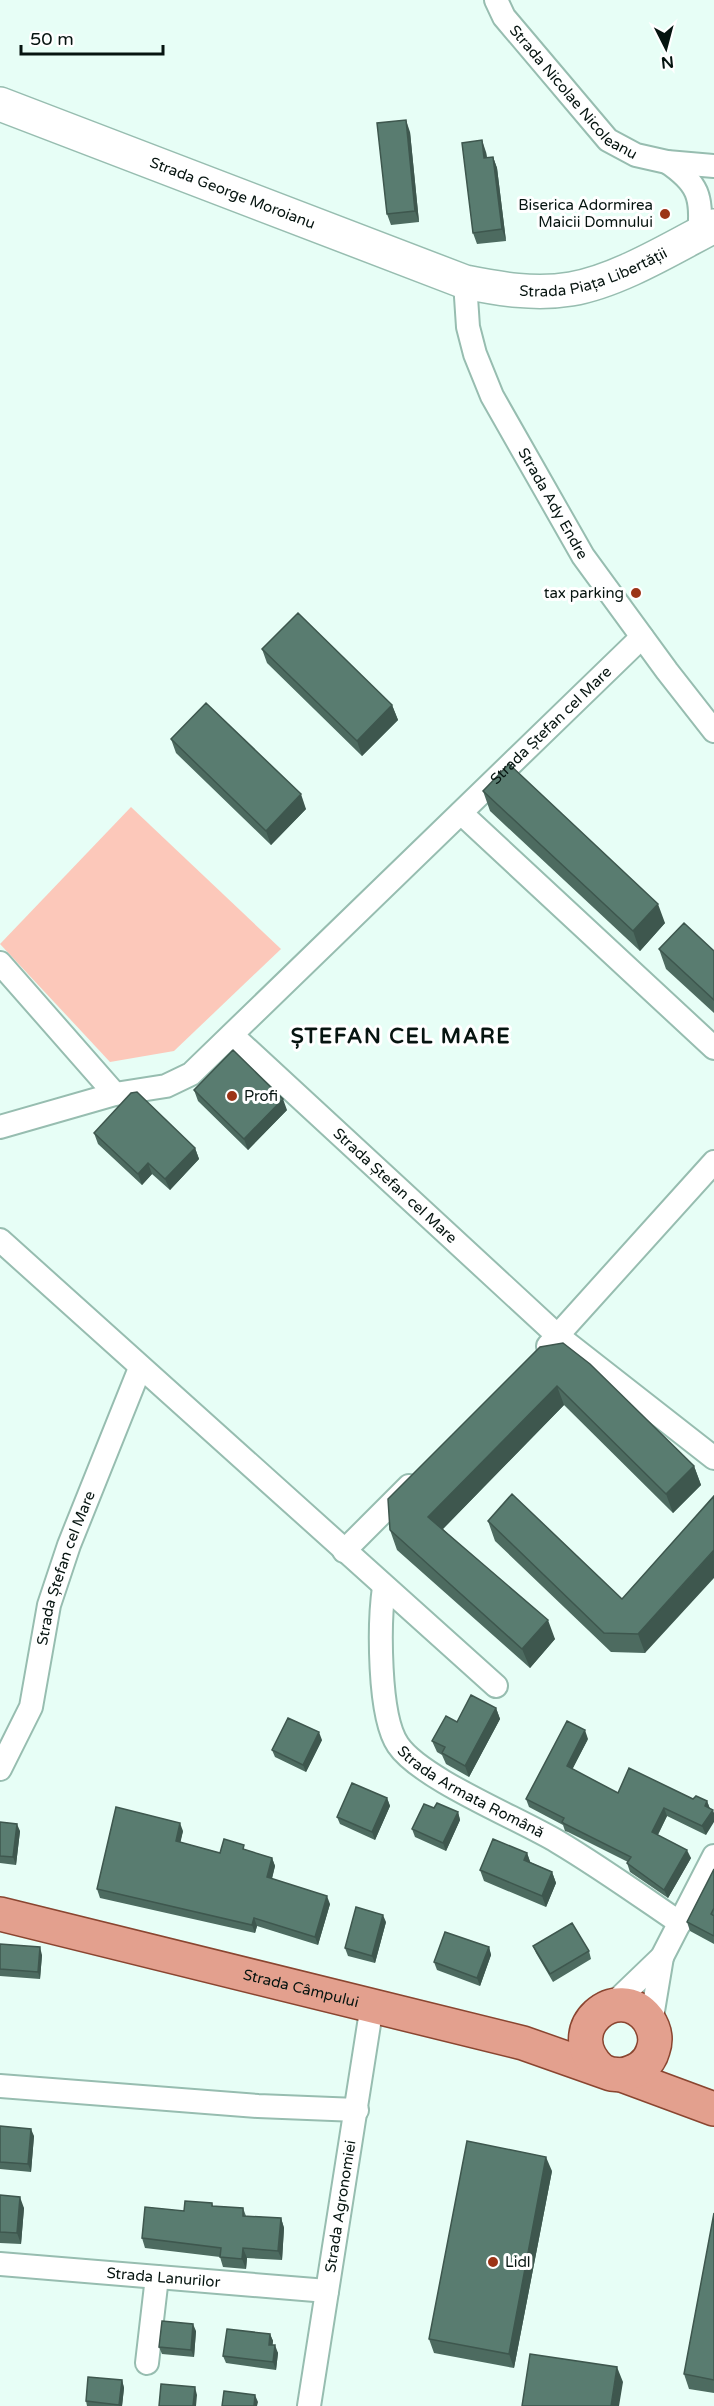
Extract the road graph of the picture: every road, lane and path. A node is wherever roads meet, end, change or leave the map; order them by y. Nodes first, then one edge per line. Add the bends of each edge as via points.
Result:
1 (496, 0) edge
2 (0, 104) edge
3 (667, 162) junction
4 (714, 166) edge
5 (706, 230) edge
6 (465, 282) junction
7 (642, 637) junction
8 (714, 731) edge
9 (461, 813) junction
10 (0, 963) edge
11 (232, 1035) junction
12 (714, 1048) edge
13 (115, 1094) junction
14 (0, 1127) edge
15 (714, 1162) edge
16 (0, 1240) edge
17 (558, 1336) junction
18 (533, 1361) edge
19 (140, 1368) junction
20 (714, 1458) edge
21 (426, 1468) edge
22 (344, 1551) junction
23 (384, 1587) junction
24 (496, 1686) dead end
25 (0, 1769) edge
26 (714, 1856) edge
27 (0, 1914) edge
28 (680, 1923) junction
29 (662, 1957) junction
30 (372, 2005) junction
31 (602, 2012) junction
32 (653, 2031) junction
33 (523, 2043) junction
34 (611, 2072) junction
35 (0, 2086) edge
36 (700, 2103) edge
37 (357, 2110) junction
38 (0, 2264) edge
39 (157, 2277) junction
40 (327, 2291) junction
41 (147, 2363) dead end
42 (309, 2406) edge

1 - 3 street, Strada Nicolae Nicoleanu via 504,17 608,140 636,155
2 - 6 main road, Strada George Moroianu
3 - 4 street, Strada Nicolae Nicoleanu
3 - 5 street, Strada Nicolae Nicoleanu via 693,183
5 - 6 main road, Strada Piața Libertății via 624,271 572,289 524,292
6 - 7 street, Strada Ady Endre via 468,327 484,380 583,556
7 - 8 street, Strada Ady Endre
7 - 9 street, Strada Ștefan cel Mare
9 - 11 street, Strada Ștefan cel Mare
9 - 12 street
10 - 13 street
11 - 13 street, Strada Ștefan cel Mare via 191,1074 166,1086
11 - 17 street, Strada Ștefan cel Mare
13 - 14 street, Strada Ștefan cel Mare
15 - 17 street
16 - 19 street
17 - 18 street
17 - 20 street, Strada Ștefan cel Mare
19 - 22 street
19 - 25 street, Strada Ștefan cel Mare via 49,1605 31,1707
21 - 22 street
22 - 23 street
23 - 24 street
23 - 28 street, Strada Armata Română via 380,1640 386,1709 398,1745 419,1765 557,1842
26 - 28 street
27 - 30 main road, Strada Câmpului
28 - 29 street
29 - 31 street
29 - 32 street
30 - 33 main road, Strada Câmpului
30 - 37 street, Strada Agronomiei
31 - 32 main road via 634,2008
31 - 33 main road via 561,2034
31 - 34 main road via 584,2040 592,2061
32 - 34 main road via 653,2050 642,2067
32 - 36 main road via 669,2075
33 - 34 main road, Strada Câmpului
34 - 36 main road, Strada Câmpului
35 - 37 street
37 - 40 street, Strada Agronomiei
38 - 39 street, Strada Lanurilor
39 - 40 street, Strada Lanurilor
39 - 41 street
40 - 42 street, Strada Agronomiei

